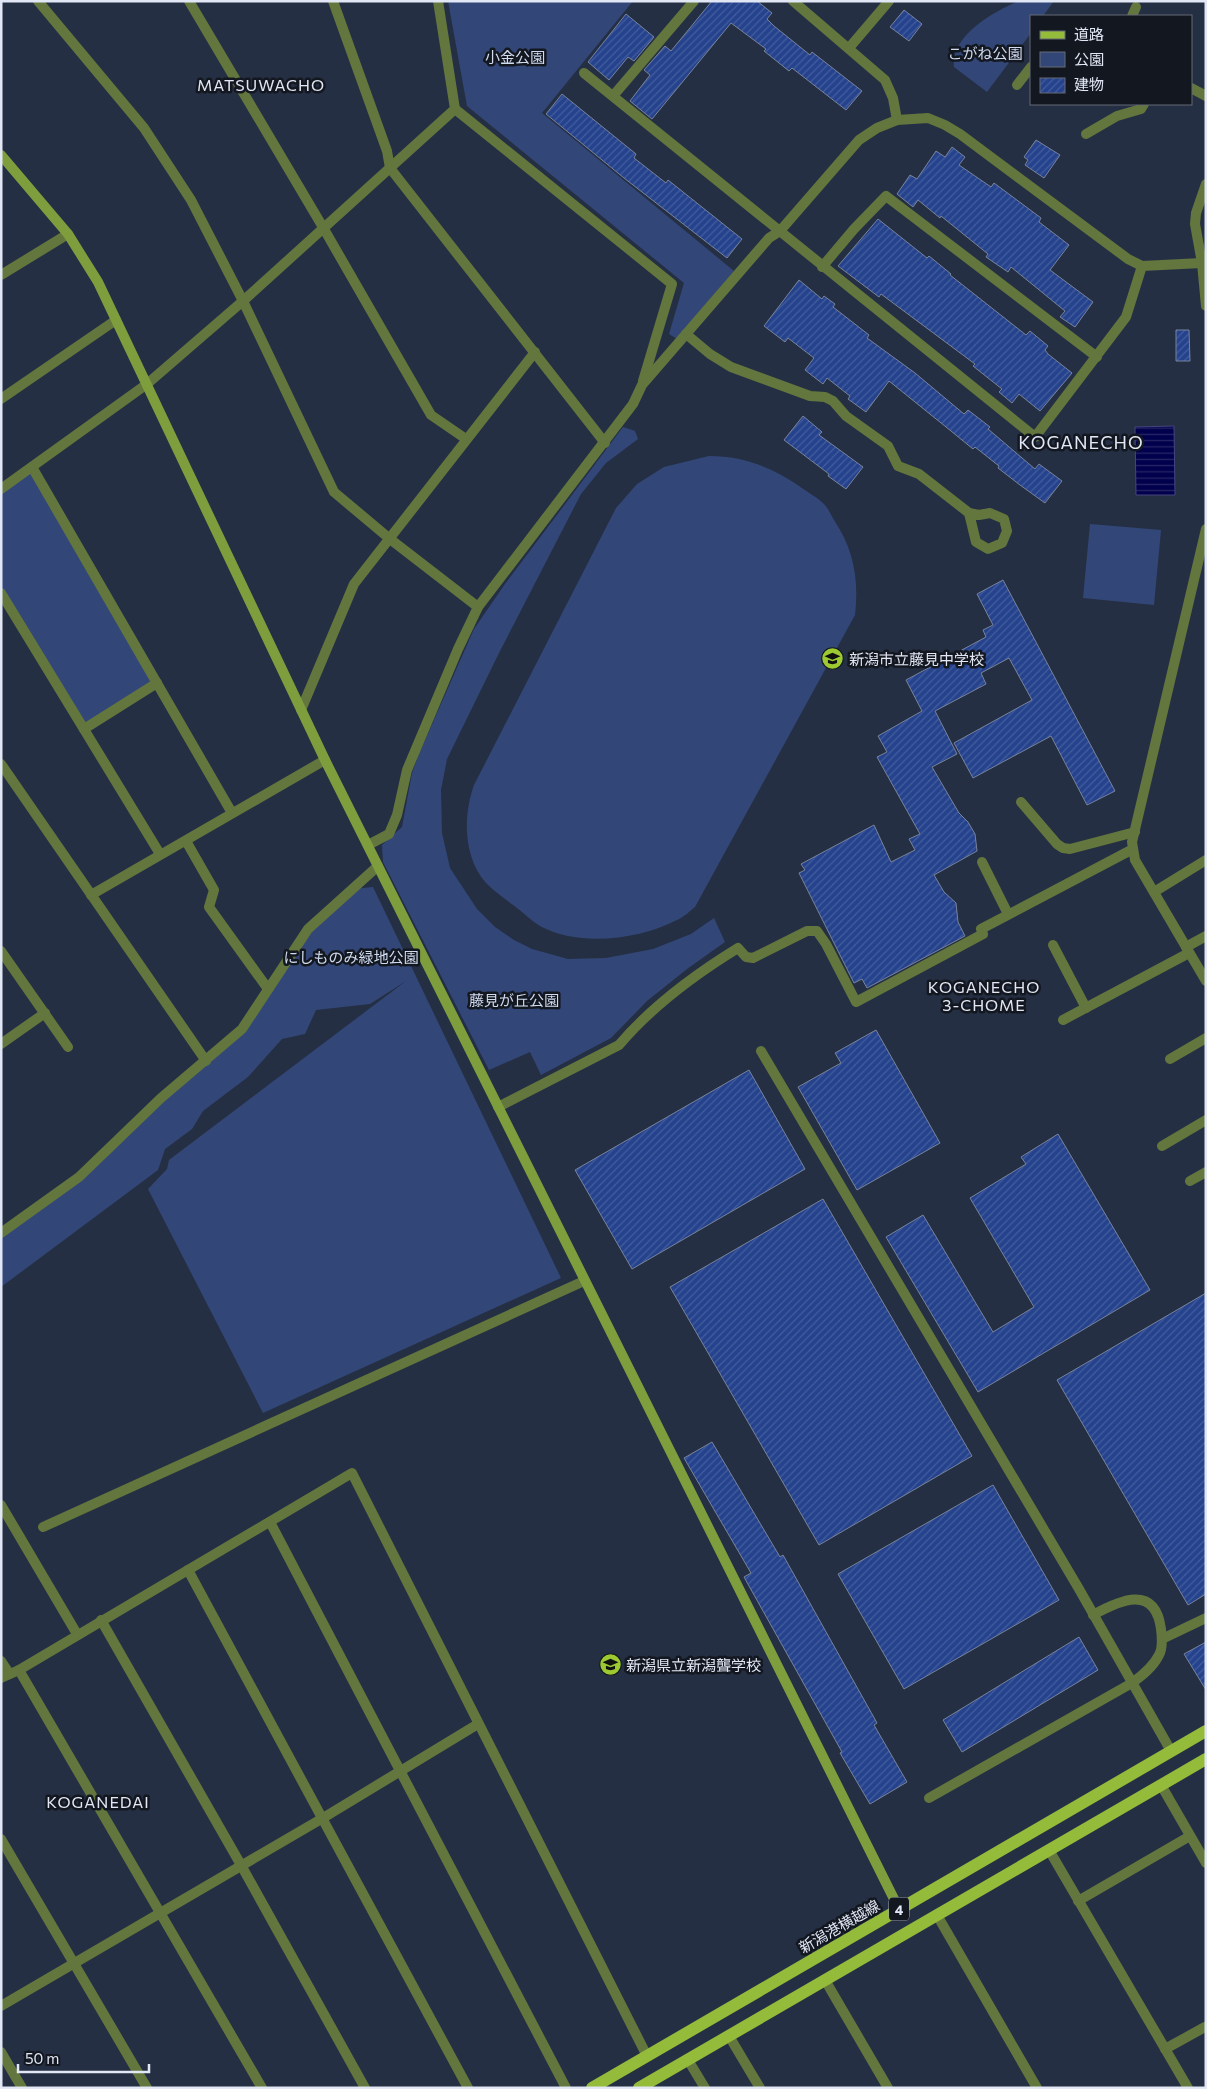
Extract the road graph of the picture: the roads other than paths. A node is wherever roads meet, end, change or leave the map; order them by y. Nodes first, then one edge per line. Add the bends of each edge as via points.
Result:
1 (39, 1) edge
2 (189, 1) edge
3 (333, 1) edge
4 (438, 1) edge
5 (694, 1) edge
6 (793, 1) edge
7 (889, 1) edge
8 (849, 48) junction
9 (1030, 68) edge
10 (584, 73) dead end
11 (1017, 85) dead end
12 (1192, 89) edge
13 (613, 96) junction
14 (1206, 96) edge
15 (1143, 105) edge
16 (455, 110) junction
17 (897, 120) junction
18 (1086, 134) dead end
19 (1, 154) edge
20 (5, 166) edge
21 (390, 168) junction
22 (1206, 184) edge
23 (324, 229) junction
24 (780, 231) junction
25 (68, 234) junction
26 (1202, 262) junction
27 (822, 266) junction
28 (1142, 266) junction
29 (1, 275) edge
30 (243, 301) junction
31 (1206, 306) edge
32 (116, 320) junction
33 (686, 334) junction
34 (535, 352) junction
35 (1097, 357) junction
36 (147, 384) junction
37 (642, 385) junction
38 (1, 399) edge
39 (466, 439) junction
40 (605, 442) junction
41 (32, 467) junction
42 (1, 489) edge
43 (969, 513) dead end
44 (1206, 529) edge
45 (390, 539) junction
46 (1, 593) edge
47 (478, 607) junction
48 (157, 683) junction
49 (301, 710) junction
50 (84, 729) junction
51 (325, 760) junction
52 (1, 764) edge
53 (1021, 802) dead end
54 (232, 813) junction
55 (1135, 832) junction
56 (186, 840) junction
57 (368, 845) junction
58 (1133, 849) junction
59 (160, 854) junction
60 (1206, 860) edge
61 (982, 862) dead end
62 (378, 866) junction
63 (1154, 892) junction
64 (91, 894) junction
65 (1008, 914) junction
66 (1206, 936) edge
67 (1053, 945) dead end
68 (1188, 950) junction
69 (1, 951) edge
70 (1206, 981) edge
71 (268, 989) junction
72 (1086, 1008) junction
73 (45, 1013) junction
74 (1063, 1020) dead end
75 (1206, 1038) edge
76 (1, 1044) edge
77 (68, 1047) dead end
78 (761, 1051) dead end
79 (1170, 1059) dead end
80 (206, 1061) junction
81 (498, 1107) junction
82 (1206, 1120) edge
83 (1162, 1146) dead end
84 (1206, 1172) edge
85 (1190, 1181) dead end
86 (1, 1233) edge
87 (584, 1281) junction
88 (1, 1504) edge
89 (270, 1522) junction
90 (43, 1527) dead end
91 (188, 1570) junction
92 (1093, 1615) junction
93 (1206, 1618) edge
94 (101, 1620) junction
95 (77, 1634) junction
96 (1162, 1639) junction
97 (1, 1660) edge
98 (10, 1674) edge
99 (1132, 1683) junction
100 (478, 1724) junction
101 (1206, 1731) edge
102 (1171, 1751) junction
103 (1206, 1759) edge
104 (401, 1771) junction
105 (1160, 1786) junction
106 (928, 1798) dead end
107 (323, 1818) junction
108 (1190, 1836) junction
109 (1, 1839) edge
110 (1049, 1850) junction
111 (1206, 1862) edge
112 (241, 1864) junction
113 (1078, 1901) junction
114 (899, 1909) junction
115 (161, 1913) junction
116 (937, 1916) junction
117 (74, 1963) junction
118 (825, 1980) junction
119 (1, 2006) edge
120 (1205, 2027) edge
121 (729, 2036) junction
122 (1165, 2049) junction
123 (1, 2052) edge
124 (647, 2056) junction
125 (688, 2060) junction
126 (22, 2088) edge
127 (146, 2088) edge
128 (262, 2088) edge
129 (365, 2088) edge
130 (468, 2088) edge
131 (566, 2088) edge
132 (592, 2088) edge
133 (640, 2088) edge
134 (705, 2088) edge
135 (760, 2088) edge
136 (888, 2088) edge
137 (1037, 2088) edge
138 (1188, 2088) edge

1 - 30 street via 144,128 192,200
2 - 23 street
3 - 21 street
4 - 16 street
5 - 13 street
6 - 8 street
7 - 8 street
8 - 17 street via 885,80
9 - 11 street
10 - 13 street
12 - 14 street
13 - 24 street
15 - 18 street
16 - 21 street
16 - 37 street via 672,284
17 - 24 street via 876,128 859,140
17 - 28 street via 928,118 945,125 1128,260
19 - 20 street
20 - 25 street
21 - 23 street
21 - 34 street
22 - 26 street via 1195,224
23 - 30 street
23 - 39 street via 431,415
24 - 27 street
24 - 33 street via 769,238
25 - 29 street
25 - 32 street via 98,282
26 - 28 street
26 - 31 street
27 - 35 street via 886,196
27 - 35 street via 1035,437
28 - 35 street via 1126,317
30 - 36 street
30 - 45 street via 334,492
32 - 36 street
32 - 38 street
33 - 37 street
33 - 43 street via 731,367 810,396 833,401 846,416 888,446 898,466 919,474
34 - 39 street
34 - 40 street
36 - 41 street
36 - 49 street
37 - 40 street via 633,404
39 - 45 street
40 - 47 street
41 - 42 street
41 - 48 street
44 - 55 street
45 - 47 street
45 - 49 street via 354,584
46 - 50 street
47 - 57 street via 407,770 397,815 389,834
48 - 50 street
48 - 54 street
49 - 51 street
50 - 59 street
51 - 54 street
51 - 57 street
52 - 64 street
53 - 55 street via 1064,848
54 - 56 street
55 - 58 street
56 - 59 street
56 - 71 street via 214,890 209,907
57 - 62 street
58 - 63 street via 1135,860
58 - 65 street
59 - 64 street
60 - 63 street
61 - 65 street
62 - 71 street via 308,929
62 - 81 street
63 - 68 street
64 - 80 street
65 - 81 street via 980,928 983,934 856,1002 816,931 807,931 753,958 746,957 738,948 673,992 619,1045
66 - 68 street
67 - 72 street
68 - 70 street
68 - 72 street
69 - 73 street
71 - 80 street via 242,1029
72 - 74 street
73 - 76 street
73 - 77 street
75 - 79 street
78 - 92 street
80 - 86 street via 79,1177
81 - 87 street
82 - 83 street
84 - 85 street
87 - 90 street
87 - 114 street
88 - 95 street
89 - 91 street
89 - 100 street via 352,1473
89 - 104 street
91 - 94 street
91 - 107 street
92 - 96 street via 1121,1601 1143,1600 1151,1604 1160,1620
92 - 99 street
93 - 96 street
94 - 95 street
94 - 112 street
95 - 98 street
96 - 99 street via 1160,1654 1150,1668
97 - 98 street
98 - 115 street
99 - 102 street
99 - 106 street
100 - 104 street
100 - 124 street
101 - 102 main road, 新潟港横越線 / 4
102 - 114 main road, 新潟港横越線 / 4
103 - 105 main road, 4
104 - 107 street
104 - 131 street
105 - 108 street
105 - 110 main road, 4
107 - 112 street
107 - 130 street
108 - 111 street
108 - 113 street
109 - 117 street
110 - 113 street
110 - 116 main road, 4
112 - 115 street
112 - 129 street
113 - 122 street
114 - 124 main road, 新潟港横越線 / 4
115 - 117 street
115 - 128 street
116 - 118 main road, 4
116 - 137 street
117 - 119 street
117 - 127 street
118 - 121 main road, 4
118 - 136 street
120 - 122 street
121 - 125 main road, 4
121 - 135 street
122 - 138 street
123 - 126 street
124 - 132 main road, 新潟港横越線 / 4
125 - 133 main road, 4
125 - 134 street

